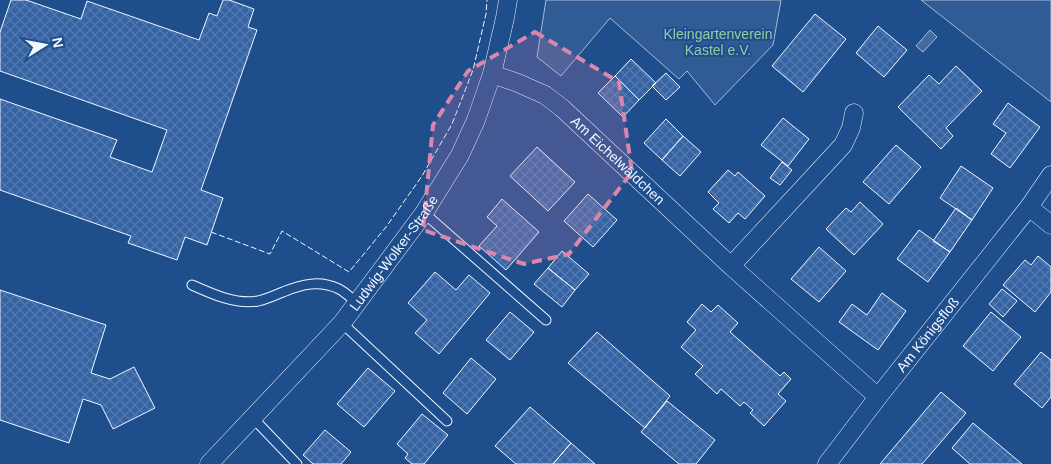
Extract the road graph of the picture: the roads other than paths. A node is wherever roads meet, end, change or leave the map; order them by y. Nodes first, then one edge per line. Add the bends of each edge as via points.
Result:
1 (508, 0) edge
2 (492, 74) junction
3 (854, 113) dead end
4 (1051, 175) edge
5 (1029, 207) junction
6 (424, 213) junction
7 (1051, 225) edge
8 (731, 266) junction
9 (192, 286) dead end
10 (357, 303) junction
11 (546, 320) dead end
12 (342, 323) junction
13 (878, 397) junction
14 (253, 418) junction
15 (447, 421) dead end
16 (209, 464) edge
17 (297, 464) edge
18 (827, 464) edge

1 - 2 street, Ludwig-Wolker-Straße
2 - 6 street, Ludwig-Wolker-Straße via 460,155
2 - 8 street, Am Eichelwäldchen via 545,95 562,108
3 - 8 street via 843,146
4 - 5 street, Am Königsfloß
5 - 7 street
5 - 13 street, Am Königsfloß
6 - 10 street, Ludwig-Wolker-Straße
6 - 11 lane
8 - 13 street, Am Eichelwäldchen
9 - 10 lane via 218,296 257,301 305,285 324,284 340,289
10 - 12 street, Ludwig-Wolker-Straße
12 - 14 street, Ludwig-Wolker-Straße
12 - 15 lane
13 - 18 street, Am Königsfloß
14 - 16 street, Ludwig-Wolker-Straße
14 - 17 lane

